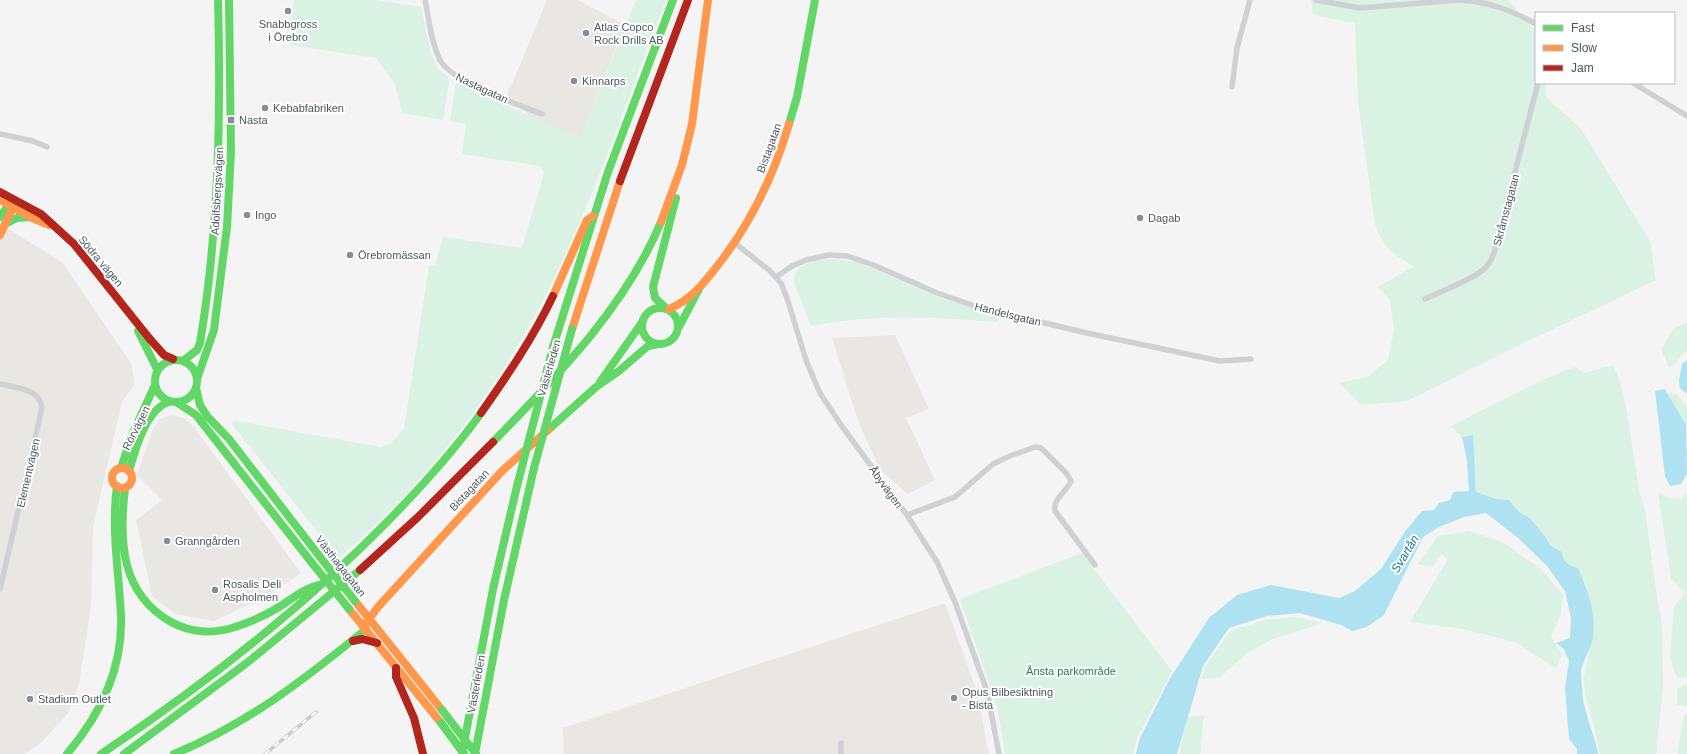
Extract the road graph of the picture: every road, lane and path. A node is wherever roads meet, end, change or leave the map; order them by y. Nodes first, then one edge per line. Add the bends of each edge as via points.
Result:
1 (218, 0) edge
2 (229, 0) edge
3 (425, 0) edge
4 (673, 0) edge
5 (688, 0) edge
6 (708, 0) edge
7 (815, 0) edge
8 (1250, 0) edge
9 (1316, 0) edge
10 (1460, 0) edge
11 (1535, 23) edge
12 (219, 52) junction
13 (230, 53) junction
14 (1538, 84) edge
15 (1635, 84) edge
16 (1232, 87) dead end
17 (542, 114) dead end
18 (1687, 116) edge
19 (0, 134) edge
20 (47, 147) dead end
21 (220, 151) junction
22 (231, 152) junction
23 (685, 153) junction
24 (0, 192) edge
25 (0, 200) edge
26 (14, 204) junction
27 (593, 216) junction
28 (0, 217) edge
29 (30, 217) junction
30 (5, 224) junction
31 (53, 227) junction
32 (0, 235) edge
33 (735, 243) junction
34 (214, 248) junction
35 (224, 249) junction
36 (776, 277) junction
37 (701, 286) junction
38 (1425, 299) dead end
39 (667, 308) junction
40 (129, 313) junction
41 (644, 320) junction
42 (679, 327) junction
43 (658, 344) junction
44 (173, 359) junction
45 (1251, 359) dead end
46 (182, 361) junction
47 (157, 369) junction
48 (197, 379) junction
49 (0, 384) edge
50 (155, 385) junction
51 (596, 387) junction
52 (196, 388) junction
53 (173, 402) junction
54 (125, 470) junction
55 (121, 487) junction
56 (907, 515) junction
57 (1095, 565) dead end
58 (324, 585) junction
59 (0, 589) edge
60 (370, 620) junction
61 (367, 635) junction
62 (396, 668) junction
63 (842, 743) dead end
64 (67, 754) edge
65 (101, 754) edge
66 (124, 754) edge
67 (174, 754) edge
68 (423, 754) edge
69 (463, 754) edge
70 (475, 754) edge
71 (841, 754) edge
72 (999, 754) edge

1 - 12 main road, Adolfsbergsvägen
2 - 13 main road, Adolfsbergsvägen
3 - 17 street, Nastagatan via 440,60 452,74
4 - 27 main road, Västerleden
5 - 70 main road, Västerleden, bridge via 620,180 572,329 534,468 504,600
6 - 23 main road via 697,92
7 - 33 main road, Bistagatan via 801,81 786,134 759,203
8 - 16 street via 1237,48
9 - 10 street via 1360,8
10 - 11 street via 1495,5
12 - 13 main road
12 - 21 main road, Adolfsbergsvägen
13 - 22 main road, Adolfsbergsvägen
14 - 38 street, Skråmstagatan via 1490,261 1476,274
15 - 18 street
19 - 20 street via 33,141
21 - 22 main road
21 - 34 main road, Adolfsbergsvägen
22 - 35 main road, Adolfsbergsvägen
23 - 39 main road via 653,287 654,298
23 - 66 main road via 664,213 631,280 582,345 516,420 434,501 332,594 240,668
24 - 26 main road, Södra vägen
25 - 26 main road, Södra vägen
26 - 28 main road
26 - 29 main road, Södra vägen
26 - 30 main road
26 - 31 main road, Södra vägen via 41,214
27 - 58 main road via 587,220 539,323 486,408 418,492
27 - 69 main road, Västerleden, bridge via 553,347 517,486 493,589
29 - 30 main road via 17,218
29 - 31 main road, Södra vägen
30 - 32 main road
31 - 40 main road, Södra vägen via 84,254
33 - 36 street, Åbyvägen
33 - 37 main road, Bistagatan
34 - 35 main road
34 - 46 main road, Adolfsbergsvägen via 200,343 197,350
35 - 48 main road, Adolfsbergsvägen via 214,330
36 - 45 street, Handelsgatan via 806,260 829,255 847,256 937,293 1006,314 1220,361
36 - 56 street, Åbyvägen via 787,298 813,378 824,400
37 - 39 main road, Bistagatan via 681,304
37 - 42 main road, Bistagatan
39 - 41 main road via 657,307
39 - 42 main road via 676,316
40 - 44 main road, Södra vägen via 161,352
40 - 47 main road, Södra vägen
41 - 43 main road via 645,336
41 - 51 main road, Bistagatan
42 - 43 main road via 673,339 665,344
43 - 51 main road, Bistagatan via 648,346 620,371
44 - 46 main road
44 - 47 main road
46 - 48 main road via 192,367
47 - 50 main road
48 - 52 main road
49 - 59 street, Elementvägen via 30,391 42,403
50 - 53 main road via 160,395
50 - 54 main road via 132,434
51 - 60 main road, Bistagatan via 483,490 378,607
52 - 53 main road via 193,395 187,399
52 - 60 main road, Västhagagatan, bridge via 206,416 229,439
53 - 54 main road, Rörvägen via 160,405 154,412
53 - 61 main road, Västhagagatan, bridge via 196,415
54 - 55 main road via 132,475 132,481
54 - 55 main road via 115,471 113,476 113,482
55 - 58 main road via 122,533 130,576 135,588 150,608 174,623 202,633 228,630 272,611 312,586
55 - 64 main road via 113,522 121,618 118,650 104,696 85,730
56 - 57 street via 956,497 979,475 1002,459 1035,447 1042,448 1071,481 1068,489 1056,501 1055,511
56 - 72 street, Åbyvägen via 937,562 955,602 987,691
58 - 65 main road via 207,678
60 - 61 main road, Bistagatan via 366,623
60 - 70 main road, Västhagagatan, bridge
61 - 62 main road
61 - 67 main road via 351,642 261,709 219,734
62 - 68 main road via 396,677 414,718
62 - 69 main road, bridge
63 - 71 street

